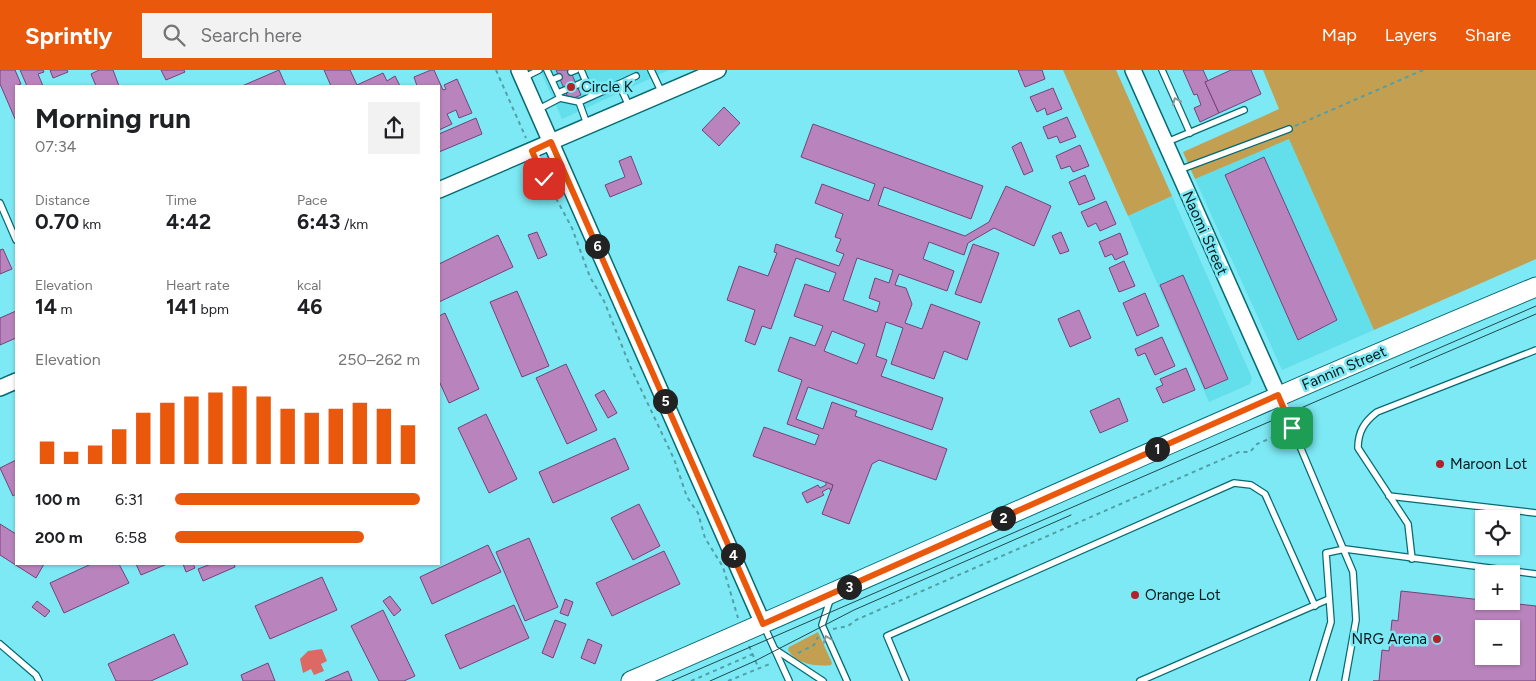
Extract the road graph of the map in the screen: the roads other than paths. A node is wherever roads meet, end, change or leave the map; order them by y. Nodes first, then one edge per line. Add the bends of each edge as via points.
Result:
1 (539, 70) edge
2 (547, 70) edge
3 (581, 70) edge
4 (651, 70) edge
5 (718, 70) edge
6 (1132, 70) edge
7 (1162, 70) edge
8 (521, 74) edge
9 (636, 76) dead end
10 (559, 77) dead end
11 (552, 80) junction
12 (586, 81) junction
13 (619, 84) junction
14 (576, 85) dead end
15 (565, 90) dead end
16 (662, 94) junction
17 (559, 96) junction
18 (592, 96) junction
19 (579, 102) junction
20 (630, 108) junction
21 (537, 110) junction
22 (1244, 110) dead end
23 (588, 126) junction
24 (1288, 129) road end
25 (1190, 133) junction
26 (551, 142) junction
27 (1165, 143) junction
28 (1177, 170) junction
29 (440, 190) edge
30 (0, 203) edge
31 (15, 238) edge
32 (1536, 287) edge
33 (1536, 350) edge
34 (15, 381) edge
35 (0, 388) edge
36 (1278, 395) junction
37 (1389, 496) junction
38 (1536, 513) edge
39 (1345, 549) junction
40 (1412, 558) junction
41 (1536, 574) edge
42 (832, 594) junction
43 (1330, 599) junction
44 (1315, 606) junction
45 (763, 624) junction
46 (0, 644) edge
47 (776, 650) junction
48 (39, 681) edge
49 (631, 681) edge
50 (789, 681) edge
51 (823, 681) edge
52 (847, 681) edge
53 (906, 681) edge
54 (1140, 681) edge
55 (1313, 681) edge
56 (1345, 681) edge

1 - 8 lane
2 - 11 lane
3 - 12 lane
4 - 16 lane
5 - 16 street
6 - 27 street, Naomi Street
25 -> 7 lane
8 - 21 street
9 - 13 lane
10 - 11 lane
11 - 17 lane
12 - 14 lane
12 - 18 lane
13 - 18 lane
13 - 20 lane
15 - 17 lane
16 - 20 street
17 - 19 lane
17 - 21 lane
18 - 19 lane
19 - 23 lane
20 - 23 street
21 - 26 street
22 - 25 lane
23 - 26 street
24 - 28 lane
25 - 27 lane
26 - 29 street
26 - 45 street
27 - 28 street, Naomi Street
28 - 36 street, Naomi Street
30 - 31 lane
32 - 36 main road, Fannin Street
33 - 37 lane via 1401,402 1370,418 1360,432 1358,448
34 - 35 street
36 - 39 lane
36 - 42 main road, Fannin Street
37 - 38 lane
37 - 40 lane via 1408,524
39 - 40 lane
39 - 43 lane via 1326,554
39 - 56 lane via 1353,572 1356,620
40 - 41 lane
42 - 45 main road, Fannin Street
52 -> 42 lane via 822,625
43 - 44 lane
43 - 55 lane via 1331,622
44 - 53 lane via 1269,500 1258,488 1234,482 887,636
44 - 54 lane
45 - 47 lane
45 - 49 main road, Fannin Street
46 - 48 lane
47 - 50 lane
47 - 51 lane

